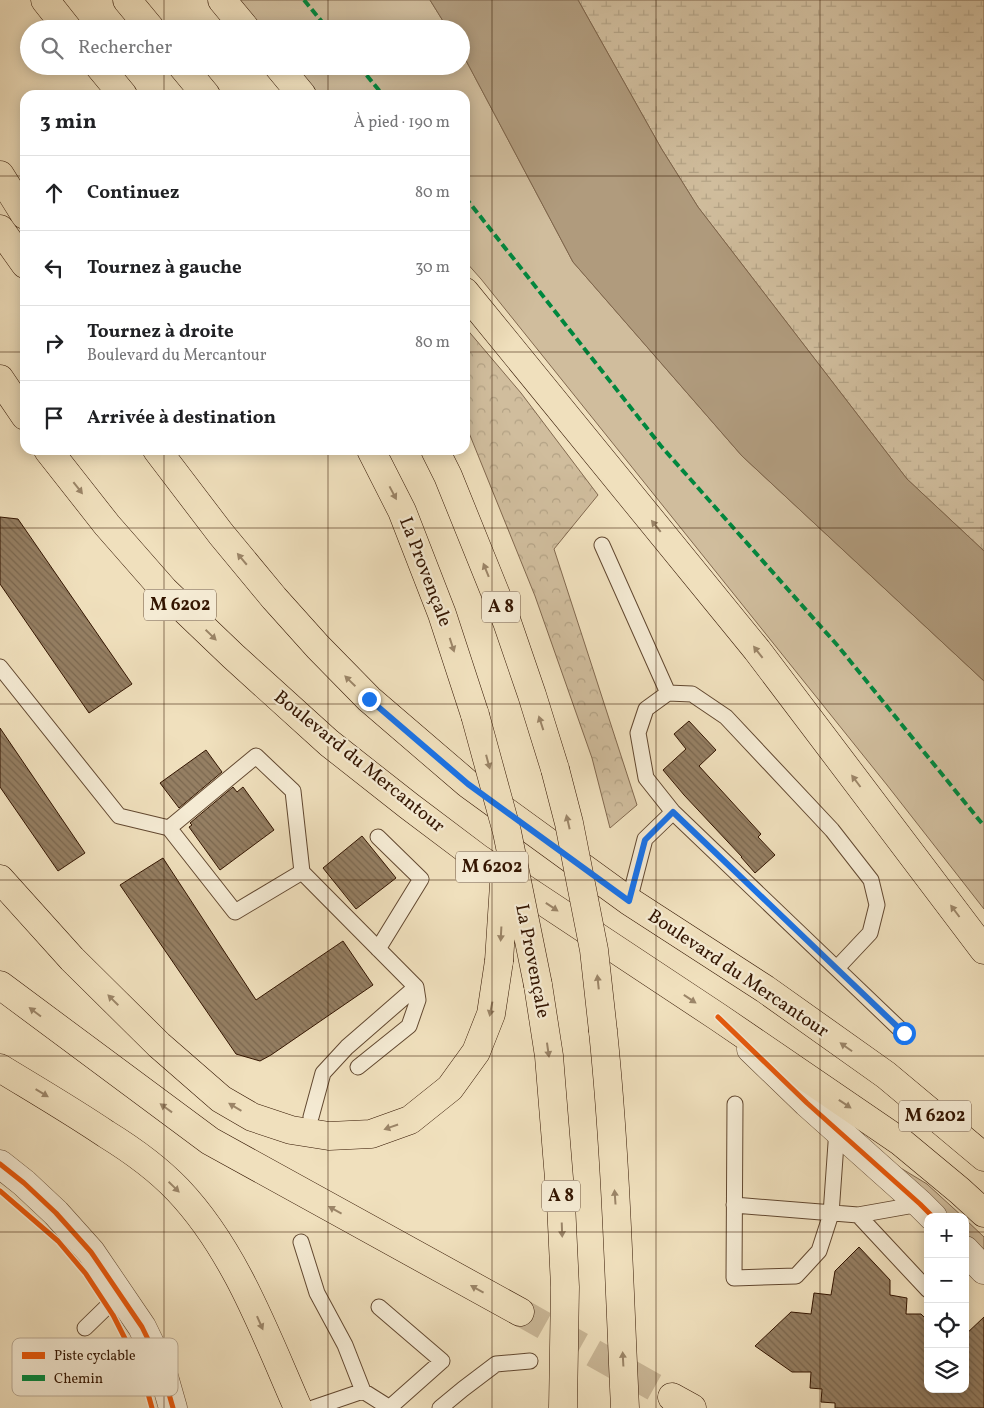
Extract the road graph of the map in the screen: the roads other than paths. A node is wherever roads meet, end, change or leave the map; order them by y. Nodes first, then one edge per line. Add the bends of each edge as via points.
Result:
1 (45, 0) edge
2 (127, 0) edge
3 (222, 0) edge
4 (61, 20) edge
5 (144, 20) edge
6 (239, 20) edge
7 (106, 75) edge
8 (189, 75) edge
9 (285, 75) edge
10 (119, 90) edge
11 (202, 90) edge
12 (298, 90) edge
13 (0, 174) edge
14 (20, 207) edge
15 (0, 229) edge
16 (20, 257) edge
17 (470, 298) edge
18 (0, 379) edge
19 (20, 409) edge
20 (52, 455) edge
21 (161, 455) edge
22 (173, 455) edge
23 (374, 455) edge
24 (437, 455) edge
25 (221, 534) junction
26 (602, 545) dead end
27 (0, 667) edge
28 (668, 694) junction
29 (673, 812) junction
30 (169, 828) junction
31 (507, 832) junction
32 (378, 837) dead end
33 (302, 872) junction
34 (0, 879) edge
35 (629, 901) junction
36 (378, 948) junction
37 (984, 950) edge
38 (837, 968) junction
39 (0, 985) edge
40 (416, 987) junction
41 (718, 1017) junction
42 (904, 1033) dead end
43 (0, 1068) edge
44 (358, 1068) dead end
45 (735, 1104) dead end
46 (310, 1117) dead end
47 (837, 1130) junction
48 (984, 1158) edge
49 (0, 1164) edge
50 (734, 1205) junction
51 (926, 1210) edge
52 (984, 1213) edge
53 (831, 1214) junction
54 (858, 1215) junction
55 (301, 1242) dead end
56 (969, 1254) edge
57 (984, 1270) edge
58 (924, 1286) edge
59 (120, 1294) junction
60 (379, 1306) dead end
61 (520, 1312) tunnel mouth
62 (85, 1328) dead end
63 (148, 1338) edge
64 (530, 1361) dead end
65 (363, 1391) junction
66 (298, 1408) edge
67 (314, 1408) edge
68 (389, 1408) edge
69 (440, 1408) edge
70 (563, 1408) edge
71 (625, 1408) edge

1 - 4 main road
2 - 5 main road
3 - 6 main road
7 - 10 main road
8 - 11 main road
9 - 12 main road
13 - 14 main road
15 - 16 main road
37 -> 17 main road via 757,650
18 - 19 main road
20 -> 41 main road, Boulevard du Mercantour / M 6202 via 164,590 329,743 478,858
21 - 25 main road, Boulevard du Mercantour / M 6202
22 - 25 main road, M 6202
23 -> 31 main road, La Provençale / A 8, bridge via 402,510 442,614 475,715
71 -> 24 main road, A 8, bridge via 607,1072 594,950 569,823 556,769 507,622
35 -> 25 main road, Boulevard du Mercantour / M 6202 via 468,784 369,699 274,598
26 - 28 lane
27 - 30 lane via 119,816
28 - 29 lane via 646,708 638,733 646,778
28 - 38 lane via 692,694 726,717 832,830 871,880 877,904 870,933
29 - 35 lane via 645,840
29 - 38 lane
30 - 33 lane via 235,912
30 - 33 lane via 256,756 293,791
31 -> 34 main road, bridge via 499,961 491,1014 476,1052 450,1088 410,1120 371,1134 329,1136 292,1130 252,1117 221,1099 159,1046 72,959
31 -> 70 main road, La Provençale / A 8, bridge via 549,1056 565,1287
32 - 36 lane via 421,879
33 - 36 lane
48 -> 35 main road, Boulevard du Mercantour / M 6202 via 886,1075 765,989
36 - 40 lane
38 - 42 lane
61 -> 39 main road via 210,1141
40 - 44 lane via 418,1000 409,1026
40 - 46 lane via 347,1047 323,1073
41 - 47 street
41 -> 52 main road, Boulevard du Mercantour / M 6202 via 901,1142
43 -> 66 main road via 139,1156 177,1189 204,1219 252,1304
45 - 50 lane
47 - 51 street
47 - 53 lane
49 - 59 street via 56,1213 91,1252
50 - 53 lane
50 - 53 lane via 734,1278 796,1276 819,1251
51 - 54 lane
53 - 54 lane
54 - 58 lane
55 - 65 lane via 317,1293 345,1345
56 - 57 street
59 - 62 lane
59 - 63 street
60 - 68 lane via 442,1361
64 - 69 lane via 496,1364
65 - 67 lane
65 - 68 lane

